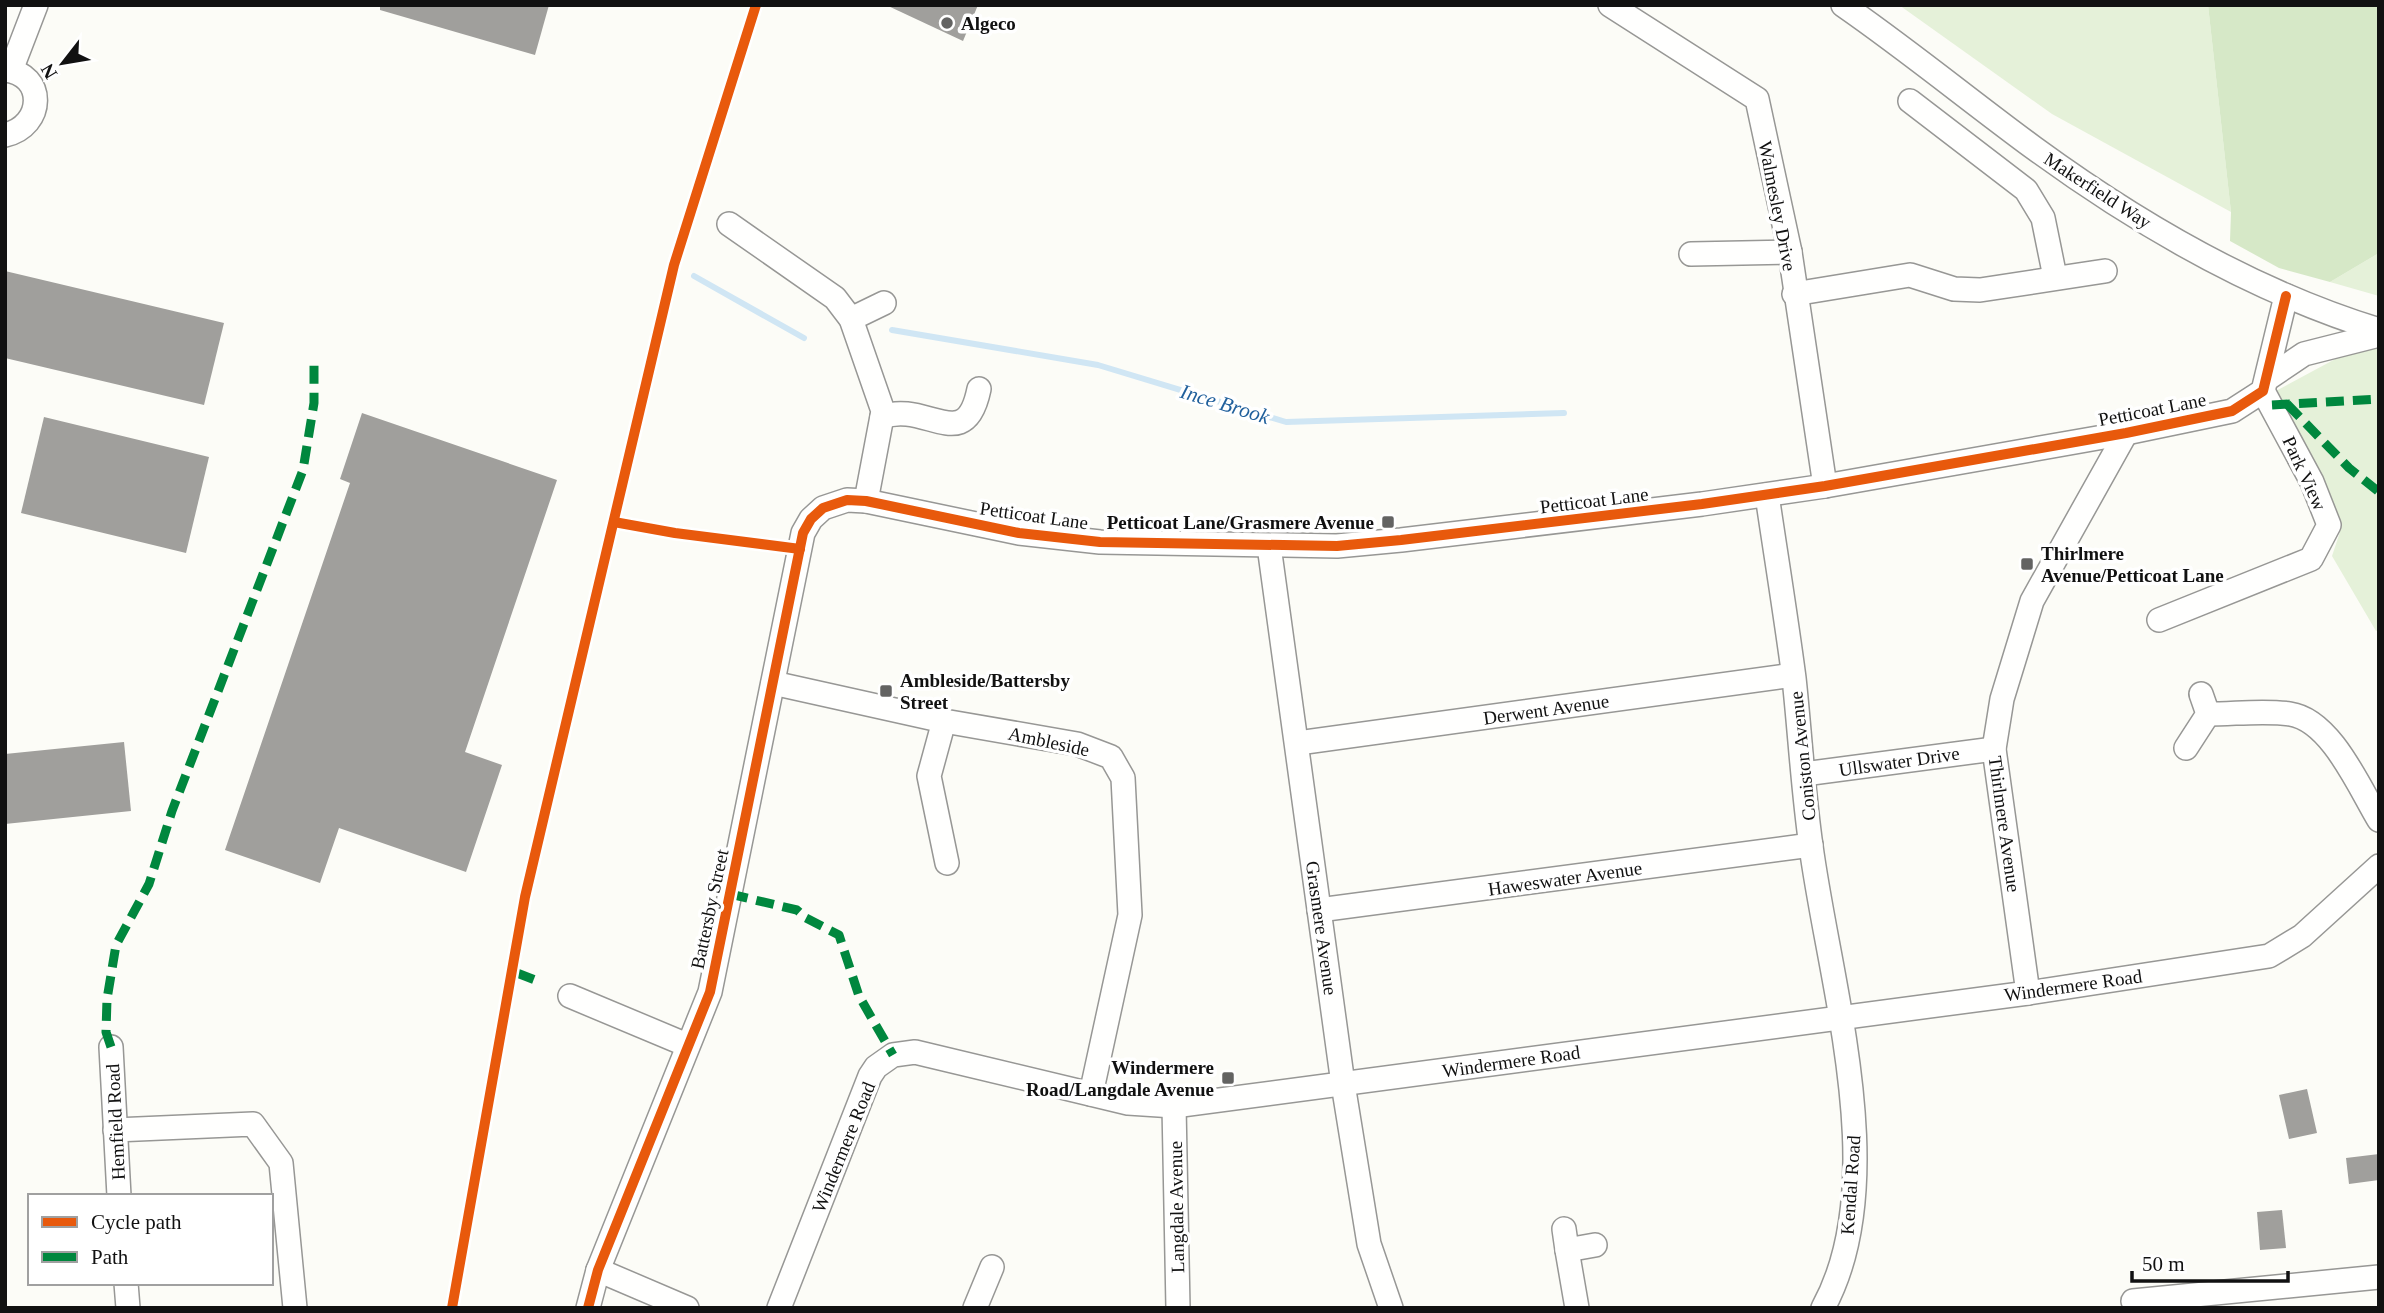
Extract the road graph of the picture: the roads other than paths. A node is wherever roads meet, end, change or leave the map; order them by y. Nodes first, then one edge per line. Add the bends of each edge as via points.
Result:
1 (36, 5) edge
2 (1610, 5) edge
3 (1843, 5) edge
4 (8, 70) edge
5 (1910, 101) dead end
6 (5, 135) edge
7 (729, 224) dead end
8 (1790, 252) junction
9 (1691, 254) dead end
10 (2105, 271) dead end
11 (2055, 277) junction
12 (1794, 294) junction
13 (2286, 296) junction
14 (884, 303) dead end
15 (2318, 312) junction
16 (850, 319) junction
17 (2379, 330) edge
18 (2379, 335) edge
19 (2304, 354) junction
20 (2265, 385) junction
21 (979, 388) dead end
22 (882, 417) junction
23 (2126, 433) junction
24 (1825, 486) junction
25 (1767, 495) junction
26 (866, 501) junction
27 (823, 508) joint
28 (1269, 545) junction
29 (2159, 620) dead end
30 (1793, 676) junction
31 (773, 684) junction
32 (944, 721) junction
33 (1298, 743) junction
34 (2186, 748) dead end
35 (1994, 749) junction
36 (1804, 774) junction
37 (2379, 820) edge
38 (1811, 845) junction
39 (947, 863) dead end
40 (2379, 866) edge
41 (1320, 910) junction
42 (2028, 993) junction
43 (570, 996) dead end
44 (1839, 1017) junction
45 (687, 1045) junction
46 (111, 1047) dead end
47 (1343, 1084) junction
48 (1091, 1094) junction
49 (1174, 1105) junction
50 (114, 1130) junction
51 (120, 1194) edge
52 (1595, 1245) dead end
53 (992, 1267) dead end
54 (598, 1270) junction
55 (2379, 1277) edge
56 (126, 1285) edge
57 (2133, 1301) dead end
58 (128, 1308) edge
59 (295, 1308) edge
60 (588, 1308) edge
61 (687, 1308) edge
62 (779, 1308) edge
63 (975, 1308) edge
64 (1178, 1308) edge
65 (1391, 1308) edge
66 (1577, 1308) edge
67 (1823, 1308) edge

1 - 4 street
2 - 8 street, Walmesley Drive via 1757,99
3 - 13 street, Makerfield Way via 2109,200 2175,240
4 - 6 street via 28,81 36,100 31,119
5 - 11 street via 2026,190 2043,218
7 - 16 street via 835,298
8 - 9 street
8 - 12 street, Walmesley Drive
10 - 11 street
11 - 12 street via 1980,290 1954,289 1910,275
12 - 24 street, Walmesley Drive
13 - 15 street, Makerfield Way
13 - 20 street
14 - 16 street
15 - 17 street, Makerfield Way
15 - 19 street
16 - 22 street
18 - 19 street, Petticoat Lane
19 - 20 street, Petticoat Lane
20 - 23 street, Petticoat Lane via 2232,411
20 - 29 street, Park View via 2329,525 2311,559
21 - 22 street via 975,411 963,422 950,425 897,411
22 - 26 street
23 - 24 street, Petticoat Lane
23 - 35 street, Thirlmere Avenue via 2032,601 2011,664
24 - 25 street, Petticoat Lane
25 - 28 street, Petticoat Lane via 1401,540 1338,546
25 - 30 street, Coniston Avenue
26 - 27 street, Petticoat Lane via 847,500
26 - 28 street, Petticoat Lane via 966,524 1100,542
27 - 31 street, Battersby Street via 803,533
28 - 33 street, Grasmere Avenue
30 - 33 street, Derwent Avenue
30 - 36 street, Coniston Avenue
31 - 32 street, Ambleside
31 - 45 street, Battersby Street via 710,992
32 - 39 street via 929,776
32 - 48 street, Ambleside via 1077,744 1111,757 1123,778 1130,915
33 - 41 street, Grasmere Avenue
34 - 37 street via 2205,704 2289,713 2311,722 2329,739
35 - 36 street, Ullswater Drive
35 - 42 street, Thirlmere Avenue
36 - 38 street, Coniston Avenue
38 - 41 street, Haweswater Avenue
38 - 44 street, Coniston Avenue
40 - 42 street, Windermere Road via 2302,936 2269,956
41 - 47 street, Grasmere Avenue
42 - 44 street, Windermere Road
43 - 45 street
44 - 47 street, Windermere Road
44 - 67 street, Kendal Road via 1856,1135 1853,1199 1843,1260
45 - 54 street, Battersby Street
46 - 50 street, Hemfield Road
47 - 49 street, Windermere Road
47 - 65 street, Grasmere Avenue via 1369,1244
48 - 49 street, Windermere Road via 1128,1103
48 - 62 street, Windermere Road via 915,1052 903,1051 884,1060 870,1076
49 - 64 street, Langdale Avenue
50 - 51 street, Hemfield Road
50 - 59 street via 253,1124 281,1163
52 - 66 street via 1565,1239
53 - 63 street
54 - 60 street, Battersby Street
54 - 61 street
55 - 57 street
56 - 58 street

